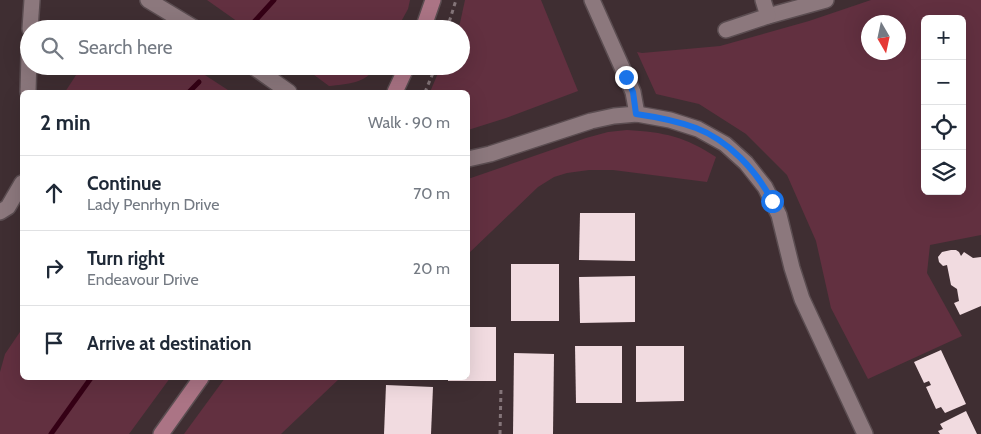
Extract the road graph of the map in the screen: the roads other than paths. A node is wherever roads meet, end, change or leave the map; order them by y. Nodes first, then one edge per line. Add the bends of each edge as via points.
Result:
1 (32, 0) edge
2 (148, 0) edge
3 (433, 0) edge
4 (592, 0) edge
5 (763, 0) edge
6 (826, 0) edge
7 (768, 16) junction
8 (31, 20) edge
9 (181, 20) edge
10 (426, 20) edge
11 (726, 30) dead end
12 (28, 75) edge
13 (265, 75) edge
14 (403, 75) edge
15 (28, 90) edge
16 (286, 90) edge
17 (396, 90) edge
18 (636, 114) junction
19 (470, 159) edge
20 (20, 186) edge
21 (0, 212) edge
22 (200, 380) edge
23 (161, 434) edge
24 (864, 434) edge

1 - 8 street
2 - 9 street
3 - 10 main road
4 - 18 street via 633,92
5 - 7 street
6 - 7 street
7 - 11 street
12 - 15 street
13 - 16 street
14 - 17 main road
18 - 19 street via 591,121
18 - 24 street via 698,128 725,144 765,187 779,215 802,299
20 - 21 street via 8,207
22 - 23 main road

